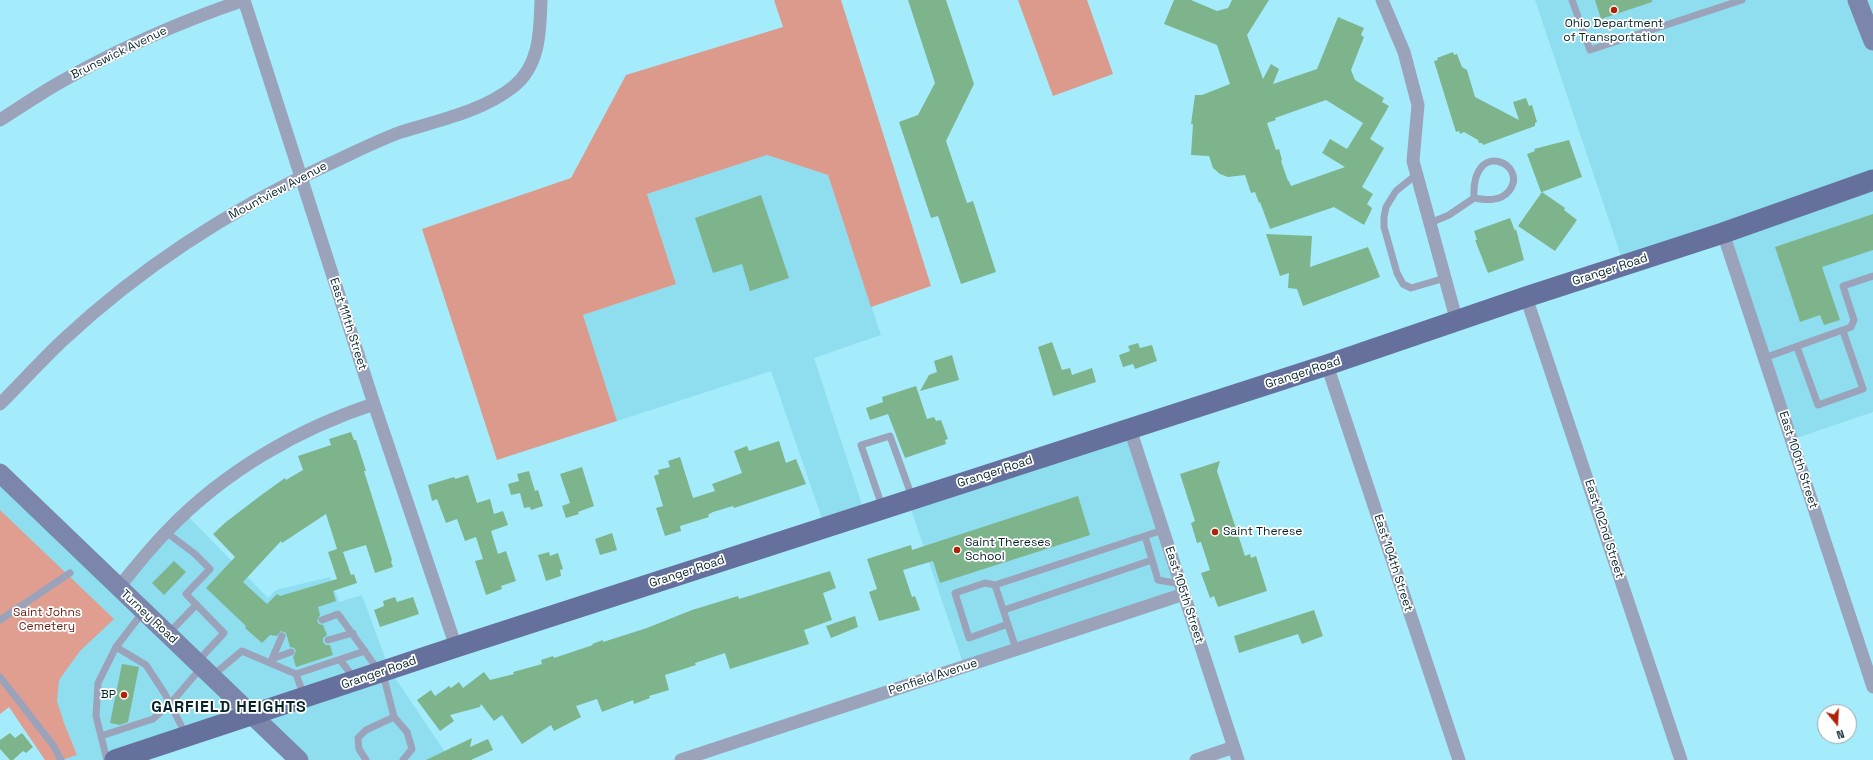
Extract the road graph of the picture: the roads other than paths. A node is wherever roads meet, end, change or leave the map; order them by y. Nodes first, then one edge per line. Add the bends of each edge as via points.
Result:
1 (244, 0) edge
2 (541, 0) edge
3 (1382, 0) edge
4 (1572, 0) edge
5 (1742, 0) edge
6 (1857, 0) edge
7 (1873, 41) edge
8 (0, 120) edge
9 (1417, 174) junction
10 (301, 177) junction
11 (1873, 180) edge
12 (1474, 198) junction
13 (1430, 223) junction
14 (1723, 233) junction
15 (1873, 276) edge
16 (1445, 278) junction
17 (1526, 297) junction
18 (1457, 322) junction
19 (1843, 331) junction
20 (1797, 347) junction
21 (1764, 358) junction
22 (1327, 365) junction
23 (0, 404) edge
24 (374, 404) junction
25 (1130, 429) junction
26 (0, 473) edge
27 (913, 499) junction
28 (883, 508) junction
29 (1163, 530) junction
30 (166, 532) junction
31 (1145, 536) junction
32 (1152, 560) junction
33 (70, 574) dead end
34 (995, 585) junction
35 (118, 588) junction
36 (1182, 589) junction
37 (196, 605) junction
38 (1004, 610) junction
39 (144, 612) junction
40 (0, 620) edge
41 (322, 620) dead end
42 (1008, 624) junction
43 (353, 633) junction
44 (168, 634) junction
45 (282, 636) dead end
46 (328, 640) dead end
47 (116, 647) junction
48 (456, 647) junction
49 (1016, 649) junction
50 (365, 651) junction
51 (291, 652) dead end
52 (340, 660) junction
53 (271, 661) junction
54 (204, 668) junction
55 (382, 672) junction
56 (296, 674) junction
57 (0, 677) edge
58 (356, 680) junction
59 (1873, 687) edge
60 (305, 698) junction
61 (170, 704) junction
62 (253, 716) junction
63 (394, 717) junction
64 (101, 736) junction
65 (187, 737) junction
66 (1234, 748) junction
67 (62, 760) edge
68 (107, 760) edge
69 (115, 760) edge
70 (299, 760) edge
71 (366, 760) edge
72 (403, 760) edge
73 (681, 760) edge
74 (1196, 760) edge
75 (1238, 760) edge
76 (1459, 760) edge
77 (1681, 760) edge

1 - 8 street, Brunswick Avenue via 169,28 115,53 57,84
1 - 10 street, East 111th Street
2 - 10 street, Mountview Avenue via 540,31 534,62 514,86 490,102 400,133
3 - 9 street via 1404,52 1418,105 1414,161
4 - 5 lane via 1590,50
6 - 7 main road
9 - 13 street
9 - 16 lane via 1396,191 1386,207 1384,226 1397,273 1403,284 1411,288
10 - 23 street, Mountview Avenue via 246,206 174,253 115,296 62,341
10 - 24 street, East 111th Street
11 - 14 main road, Granger Road
12 - 12 lane via 1495,199 1508,192 1513,177 1506,164 1490,161 1482,165 1476,179
12 - 13 lane via 1449,215
13 - 16 street
14 - 17 main road, Granger Road
14 - 21 street, East 100th Street
15 - 19 lane via 1843,286 1854,320 1851,327
16 - 18 street
17 - 18 main road, Granger Road
17 - 77 street, East 102nd Street
18 - 22 main road, Granger Road
19 - 20 lane
19 - 20 lane via 1864,389 1818,405
20 - 21 lane
21 - 59 street, East 100th Street
22 - 25 main road, Granger Road
22 - 76 street, East 104th Street
24 - 30 street via 331,420 282,443 228,478
24 - 48 street, East 111th Street
25 - 27 main road, Granger Road
25 - 29 street, East 105th Street
26 - 35 main road, Turney Road
27 - 28 main road, Granger Road
27 - 28 lane via 890,436 861,445
28 - 48 main road, Granger Road
29 - 31 lane
29 - 36 street, East 105th Street
30 - 35 street
30 - 37 lane via 210,569 186,594
31 - 32 lane
31 - 34 lane
32 - 36 lane via 1158,580
32 - 38 lane
33 - 40 lane
34 - 38 lane
34 - 42 lane via 985,583 955,593 969,638
35 - 39 main road, Turney Road
36 - 49 street, Penfield Avenue
36 - 66 street, East 105th Street
37 - 44 lane
37 - 54 lane via 224,633
38 - 42 lane
39 - 44 main road, Turney Road
39 - 47 lane
41 - 43 lane via 338,614
42 - 49 lane
43 - 46 lane
43 - 50 lane
44 - 54 main road, Turney Road
45 - 53 lane
47 - 61 lane via 146,665
47 - 64 lane via 98,683 96,716
48 - 55 main road, Granger Road
49 - 73 street, Penfield Avenue
50 - 52 lane
50 - 55 lane
51 - 53 lane
52 - 56 lane
52 - 58 lane
53 - 54 lane via 242,651
53 - 56 lane
54 - 61 lane
54 - 62 main road, Turney Road
55 - 58 main road, Granger Road
55 - 63 lane
56 - 60 lane
57 - 67 lane
58 - 60 main road, Granger Road
60 - 62 main road, Granger Road
61 - 64 lane via 153,719
61 - 65 lane
62 - 65 main road, Granger Road
62 - 70 main road, Turney Road
63 - 71 lane via 366,730 358,738 359,749
63 - 72 lane via 406,732 412,748
64 - 68 lane
65 - 69 main road, Granger Road
66 - 74 street
66 - 75 street, East 105th Street

